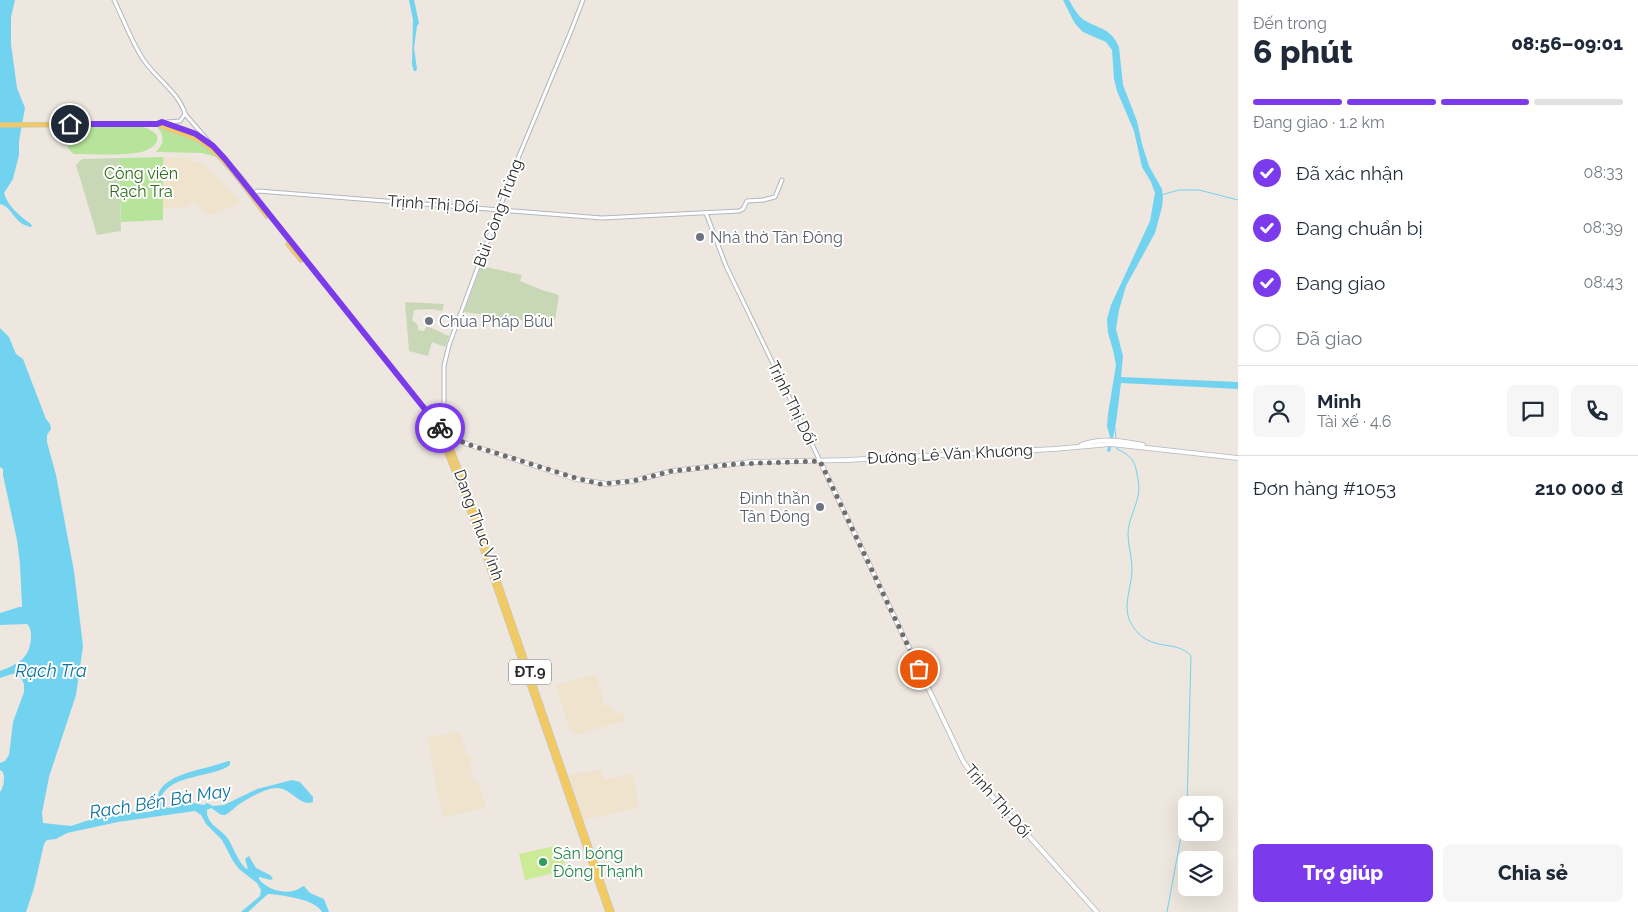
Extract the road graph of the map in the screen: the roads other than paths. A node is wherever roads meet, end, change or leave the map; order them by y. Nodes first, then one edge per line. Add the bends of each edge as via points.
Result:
1 (114, 0) edge
2 (583, 0) edge
3 (185, 114) junction
4 (162, 122) junction
5 (157, 124) junction
6 (0, 125) edge
7 (213, 146) junction
8 (782, 180) dead end
9 (251, 193) junction
10 (500, 209) junction
11 (706, 213) junction
12 (442, 434) junction
13 (1238, 458) edge
14 (820, 461) junction
15 (603, 891) junction
16 (608, 912) edge
17 (612, 912) edge
18 (1098, 912) edge

1 - 3 street via 143,60 174,95
2 - 10 street, Bùi Công Trừng
3 - 4 street via 180,121
3 - 7 street
4 - 5 main road, Dang Thuc Vinh / ĐT.9
4 - 7 main road, Dang Thuc Vinh / ĐT.9 via 196,134
5 - 6 main road, Dang Thuc Vinh / ĐT.9
5 - 9 main road, Dang Thuc Vinh / ĐT.9 via 188,134 206,146
7 - 9 main road, Dang Thuc Vinh / ĐT.9
8 - 11 street, Trịnh Thị Dối via 773,198 748,201 743,209 734,212
9 - 10 street, Trịnh Thị Dối
9 - 12 main road, Dang Thuc Vinh / ĐT.9
10 - 11 street, Trịnh Thị Dối via 602,218
10 - 12 street, Bùi Công Trừng via 446,356
11 - 14 street, Trịnh Thị Dối via 726,266
12 - 14 main road, Đường Lê Văn Khương via 576,478 607,484 672,471 735,464
12 - 15 main road, Dang Thuc Vinh / ĐT.9 via 470,499
13 - 14 main road, Đường Lê Văn Khương via 1108,442 1054,449
14 - 18 main road, Trịnh Thị Dối via 966,766
15 - 16 main road, Dang Thuc Vinh / ĐT.9
15 - 17 main road, Dang Thuc Vinh / ĐT.9

